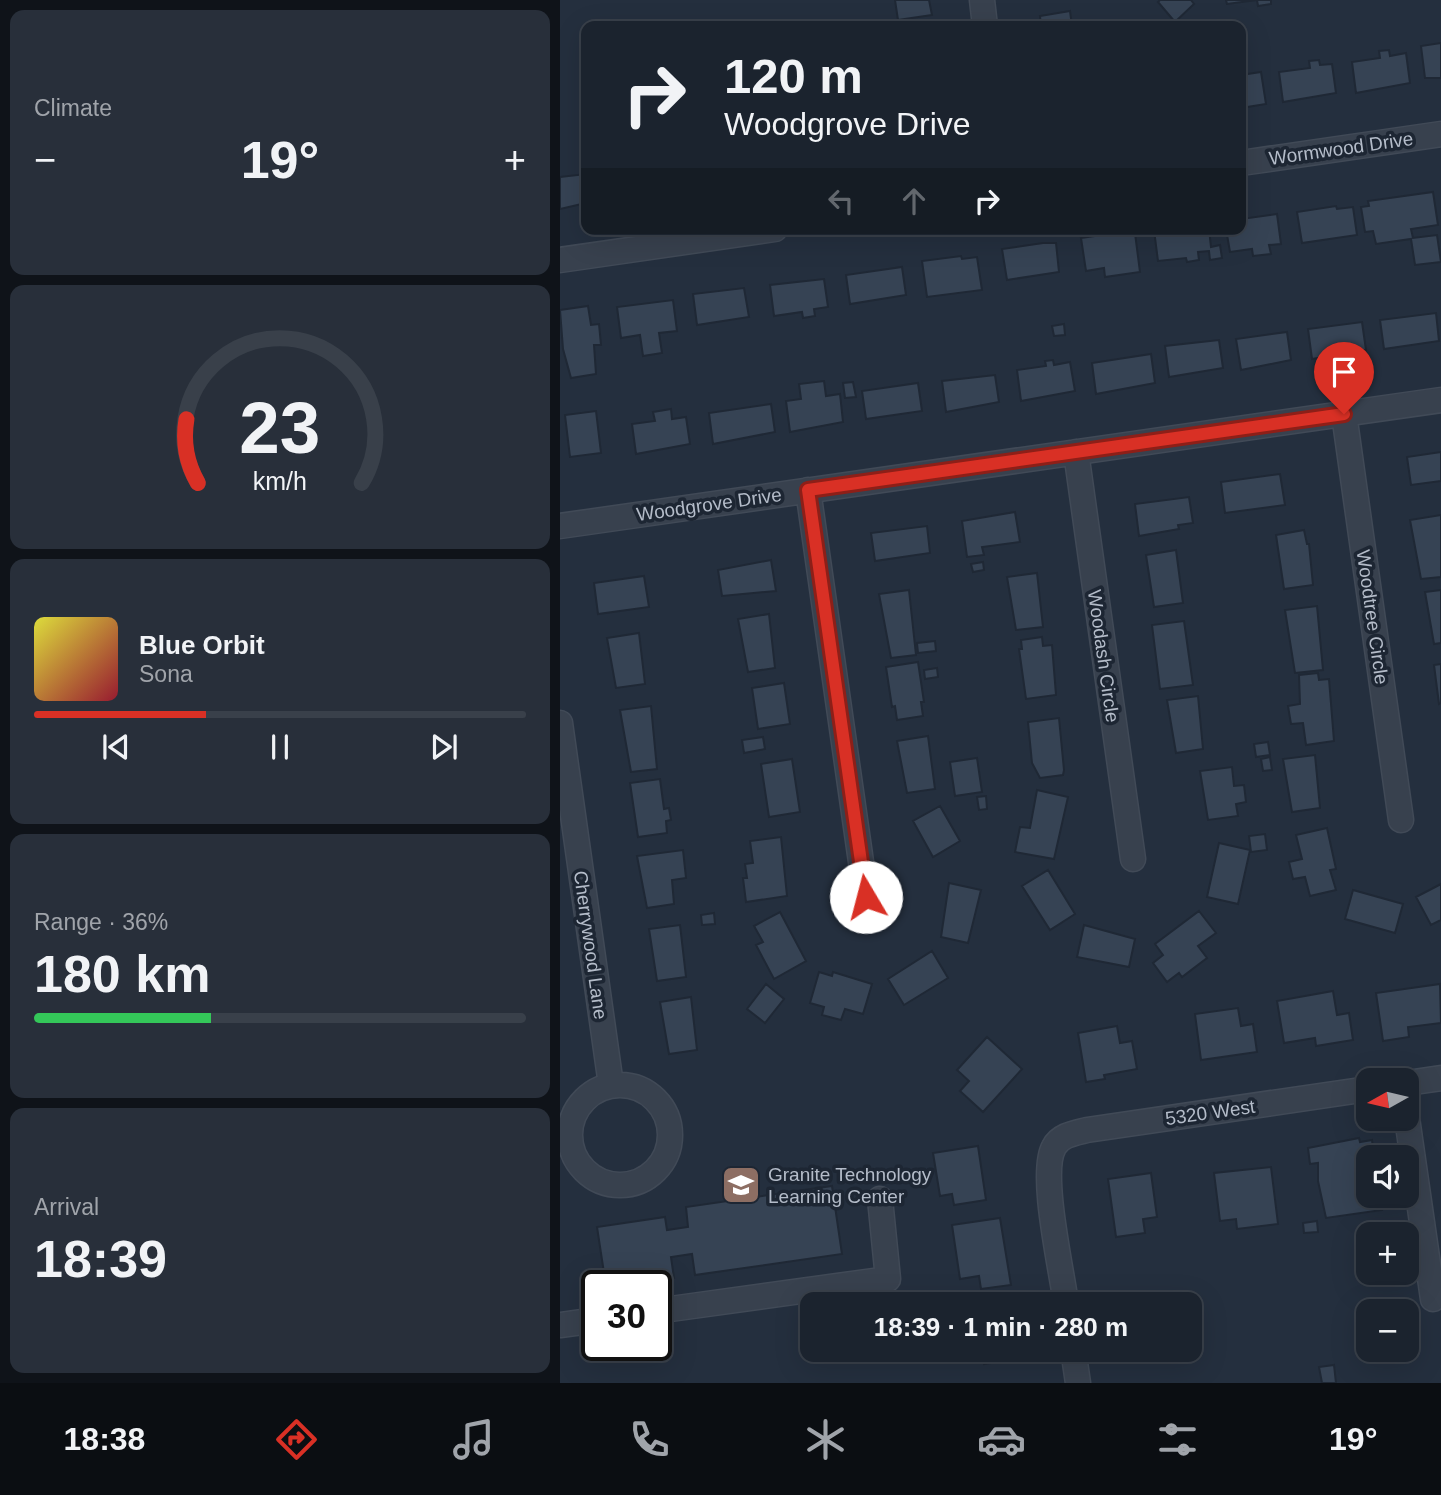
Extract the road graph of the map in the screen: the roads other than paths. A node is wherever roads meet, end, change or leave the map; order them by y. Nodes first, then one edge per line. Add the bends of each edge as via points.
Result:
1 (982, 0) edge
2 (984, 21) edge
3 (1441, 134) edge
4 (1246, 162) edge
5 (728, 235) edge
6 (560, 260) edge
7 (1441, 400) edge
8 (1344, 414) junction
9 (1076, 452) junction
10 (808, 490) junction
11 (560, 526) edge
12 (560, 723) edge
13 (1401, 820) dead end
14 (1133, 859) dead end
15 (866, 897) dead end
16 (1441, 1078) edge
17 (1419, 1081) edge
18 (611, 1085) junction
19 (1356, 1090) edge
20 (1408, 1131) edge
21 (565, 1140) edge
22 (880, 1199) dead end
23 (1064, 1292) edge
24 (1433, 1298) dead end
25 (672, 1309) edge
26 (581, 1322) edge
27 (560, 1325) edge
28 (1075, 1362) edge
29 (1078, 1383) edge

1 - 2 street
3 - 4 street, Wormwood Drive
5 - 6 street
7 - 8 street, Woodgrove Drive
8 - 9 street, Woodgrove Drive
8 - 13 street, Woodtree Circle
9 - 10 street, Woodgrove Drive
9 - 14 street, Woodash Circle
10 - 11 street, Woodgrove Drive
10 - 15 street
12 - 18 street, Cherrywood Lane
16 - 17 street
18 - 21 street via 586,1098 576,1110
18 - 21 street via 646,1091 659,1103 671,1134 660,1167 631,1184 598,1181 584,1170
19 - 23 street, 5320 West via 1064,1137 1055,1144 1048,1169
20 - 24 street
22 - 25 street via 888,1279
26 - 27 street
28 - 29 street

